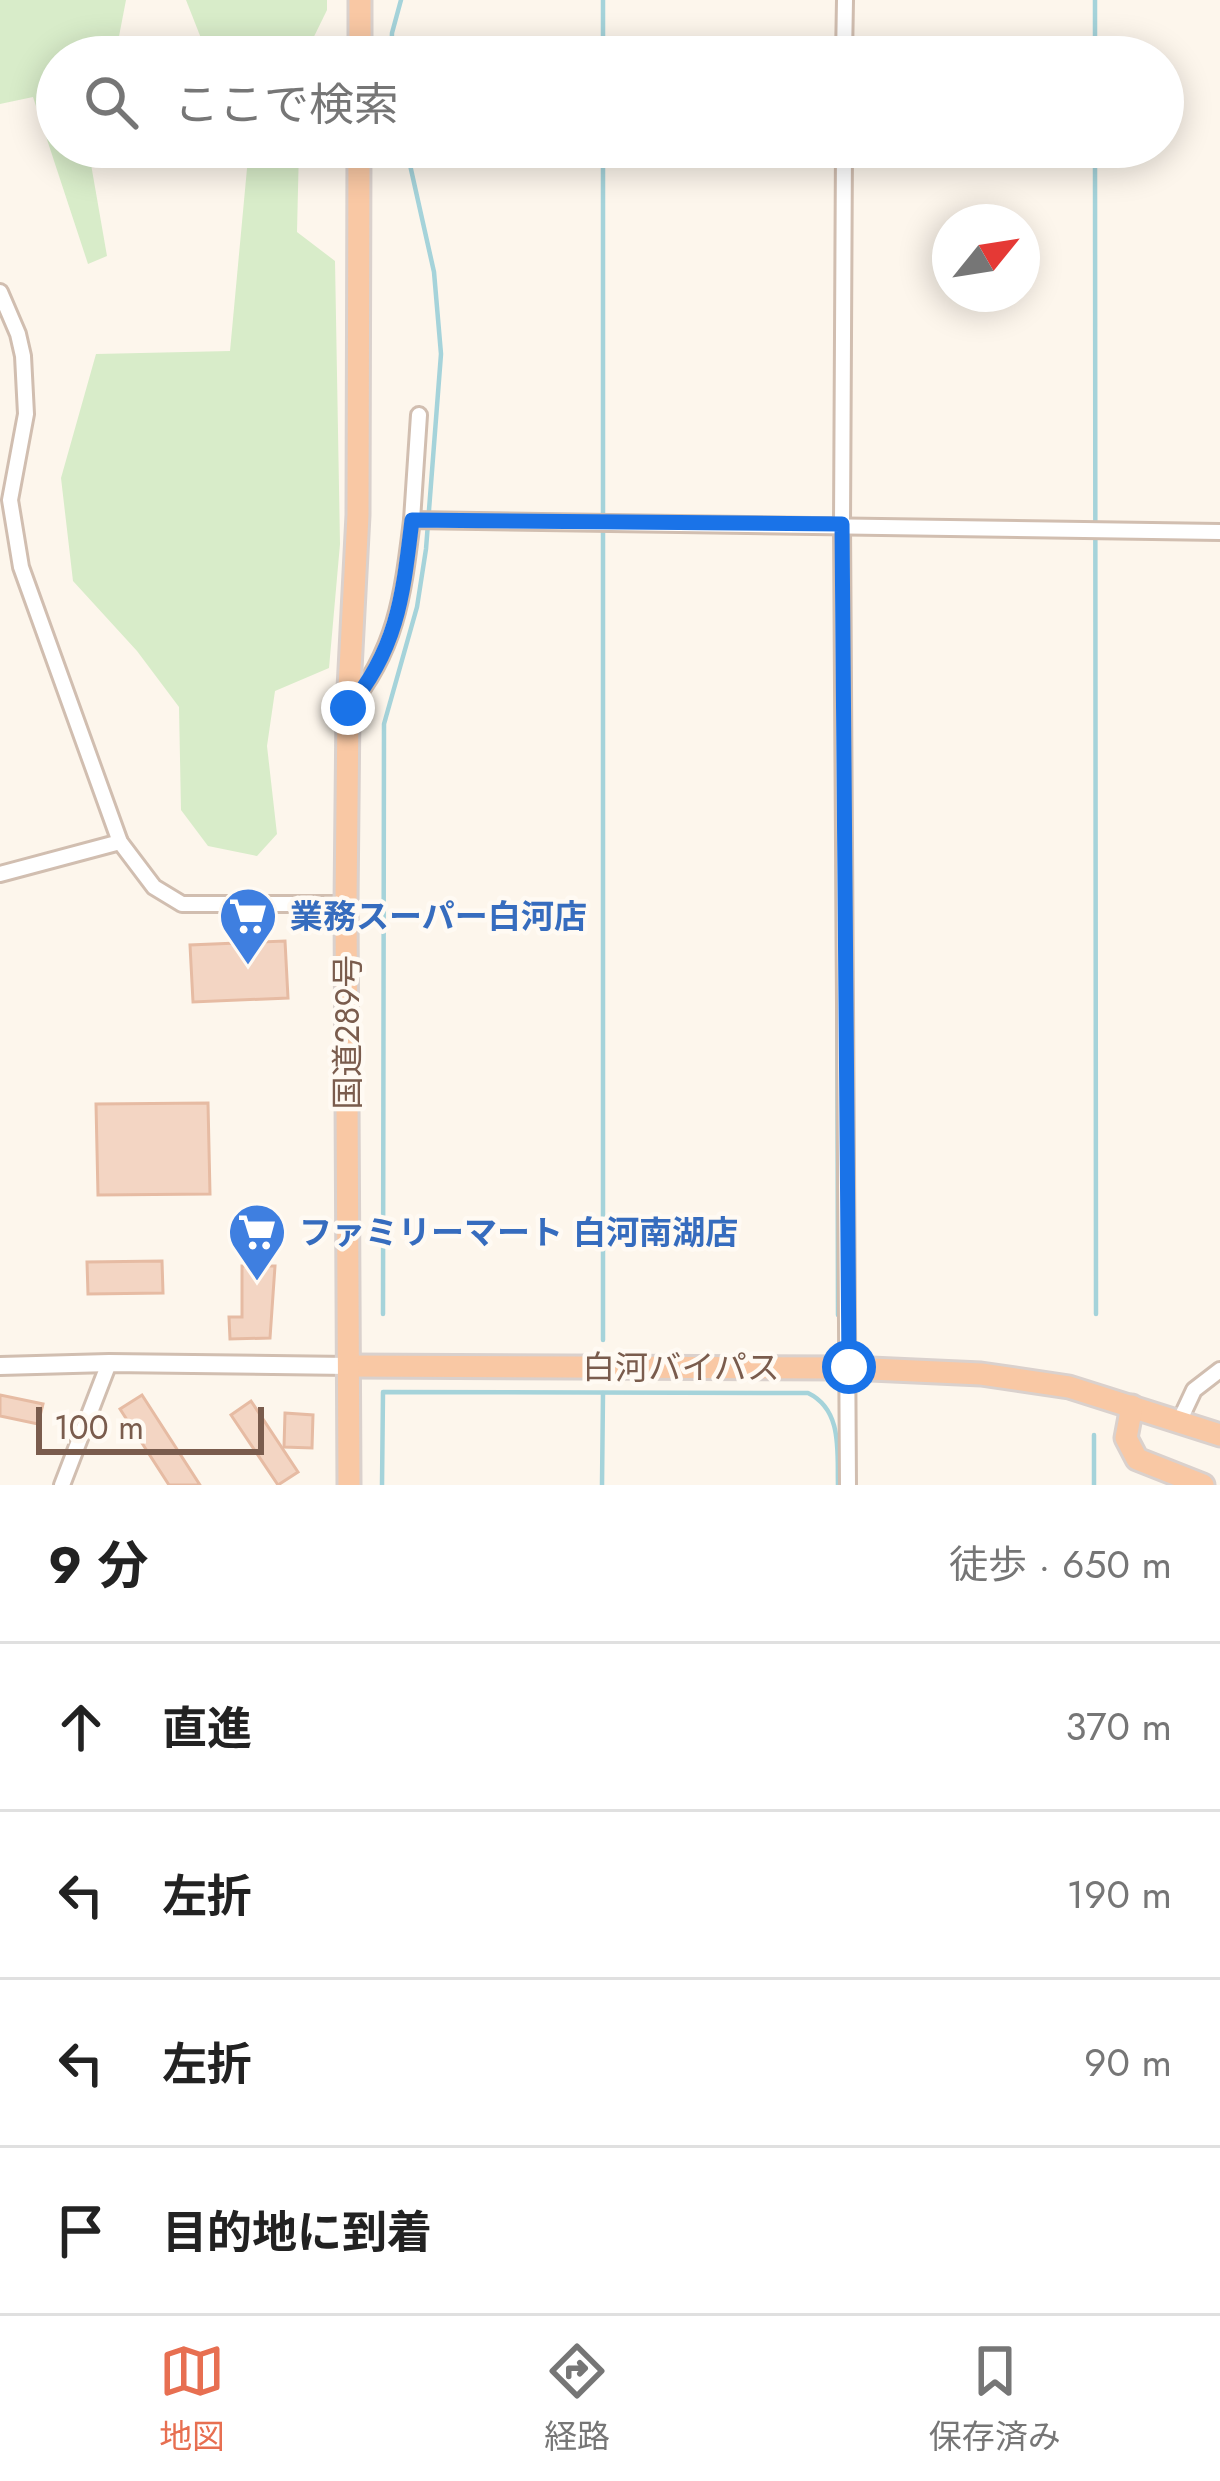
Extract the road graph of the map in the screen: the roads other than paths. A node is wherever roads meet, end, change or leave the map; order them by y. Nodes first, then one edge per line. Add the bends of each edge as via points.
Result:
1 (360, 0) edge
2 (845, 0) edge
3 (360, 36) edge
4 (844, 36) edge
5 (359, 168) edge
6 (844, 168) edge
7 (0, 292) edge
8 (418, 415) dead end
9 (412, 520) junction
10 (842, 524) junction
11 (1220, 532) edge
12 (348, 708) junction
13 (120, 842) junction
14 (0, 874) edge
15 (346, 904) junction
16 (109, 1363) junction
17 (0, 1366) edge
18 (349, 1366) junction
19 (849, 1367) junction
20 (1220, 1370) edge
21 (1132, 1406) junction
22 (1179, 1422) junction
23 (1220, 1435) edge
24 (62, 1485) edge
25 (349, 1485) edge
26 (848, 1485) edge
27 (1202, 1485) edge

1 - 3 highway
2 - 4 street
5 - 12 highway, 国道289号 via 358,515
6 - 10 street
7 - 13 street via 23,356 26,414 10,500 21,567
8 - 9 street
9 - 10 street
9 - 12 street via 389,639 375,676
10 - 11 street
10 - 19 street
12 - 15 highway, 国道289号
13 - 14 street
13 - 15 street via 154,887 182,904
15 - 18 highway, 国道289号
16 - 17 street
16 - 18 street
16 - 24 street
18 - 19 highway, 白河バイパス
18 - 25 highway, 国道289号
19 - 21 highway, 白河バイパス via 981,1373
19 - 26 street
20 - 22 street via 1194,1390
21 - 22 highway, 白河バイパス
21 - 27 highway via 1126,1438 1137,1459
22 - 23 highway, 白河バイパス

